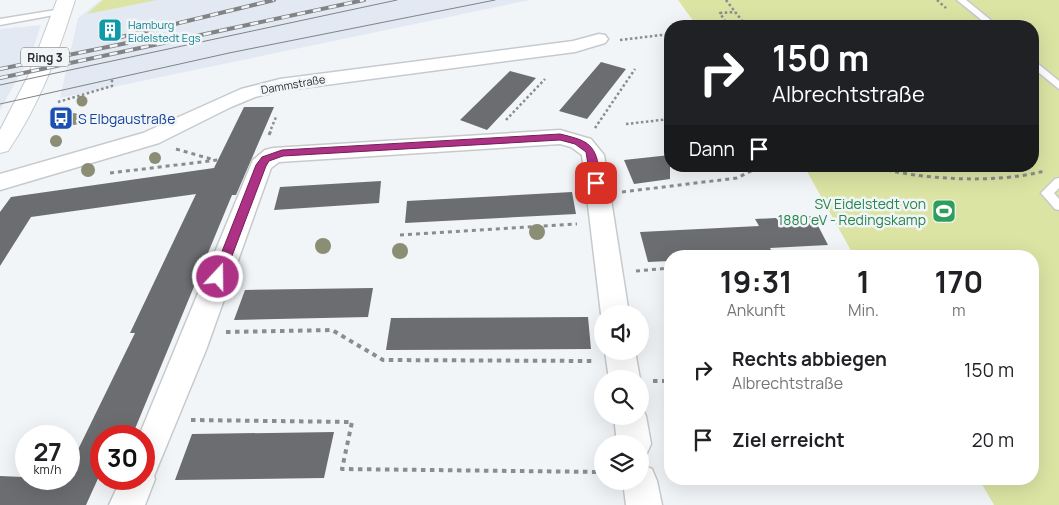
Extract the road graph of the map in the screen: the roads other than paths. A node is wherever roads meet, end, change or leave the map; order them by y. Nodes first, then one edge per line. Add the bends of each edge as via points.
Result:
1 (961, 0) edge
2 (65, 3) edge
3 (986, 20) edge
4 (0, 22) edge
5 (599, 39) road end
6 (1039, 68) edge
7 (1059, 86) edge
8 (7, 129) edge
9 (0, 146) edge
10 (0, 182) edge
11 (1059, 182) edge
12 (1059, 206) edge
13 (614, 305) edge
14 (614, 360) edge
15 (626, 370) edge
16 (155, 437) edge
17 (133, 490) edge
18 (642, 490) edge
19 (127, 505) edge
20 (644, 505) edge

1 - 3 lane
2 - 4 lane
2 - 8 main road, Ring 3 via 27,103
5 - 10 street, Dammstraße via 548,50 272,87 224,103 151,138
6 - 7 lane
8 - 9 main road, Ring 3
11 - 12 lane via 1047,193
13 - 16 street via 593,155 585,146 587,136 282,153 266,159 261,165
14 - 15 street
17 - 19 street
18 - 20 street

